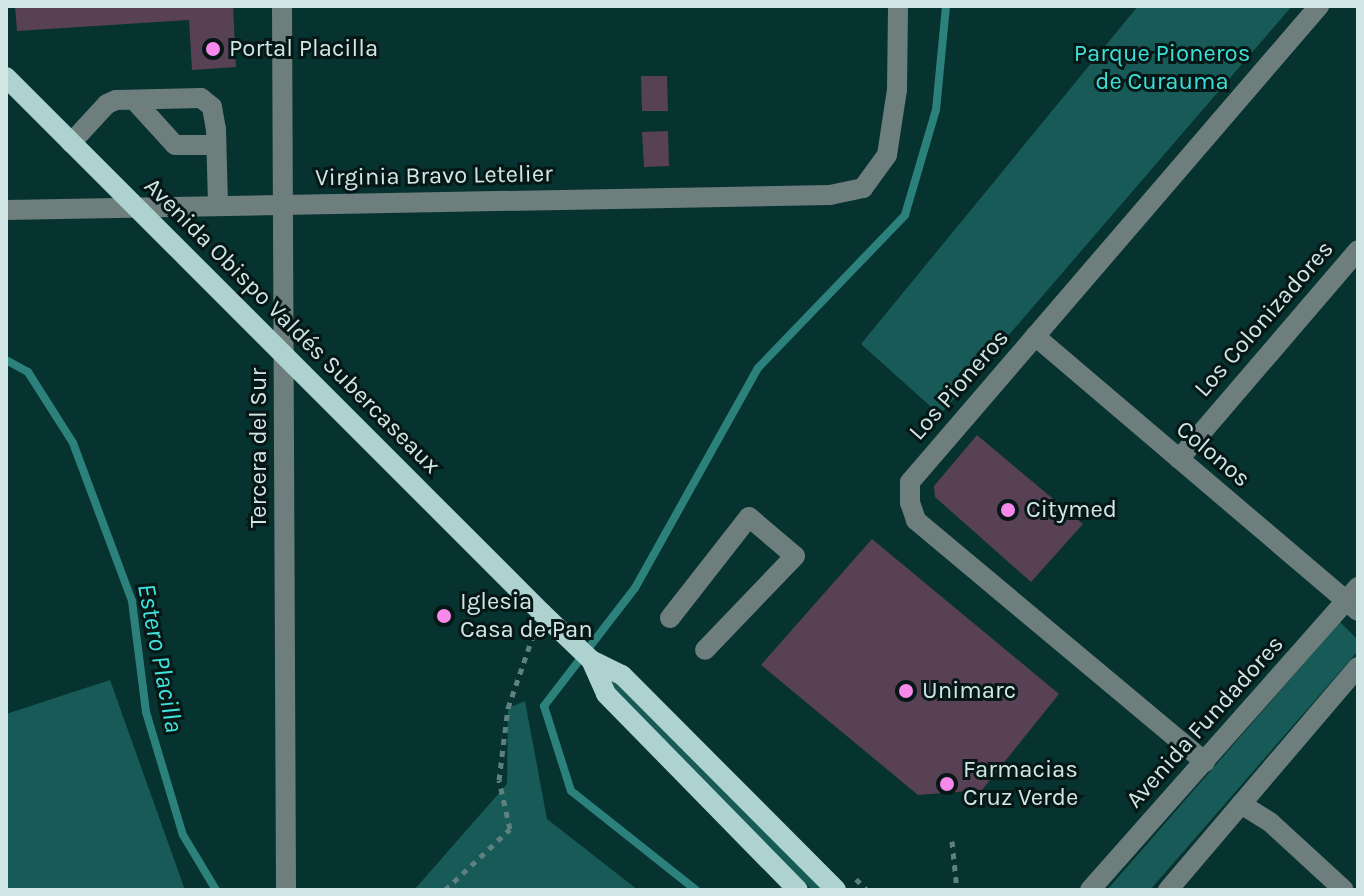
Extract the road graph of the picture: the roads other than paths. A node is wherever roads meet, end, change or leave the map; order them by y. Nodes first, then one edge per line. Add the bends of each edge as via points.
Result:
1 (282, 6) edge
2 (898, 6) edge
3 (1319, 6) edge
4 (6, 77) edge
5 (135, 101) junction
6 (71, 143) junction
7 (216, 145) junction
8 (284, 204) junction
9 (218, 206) junction
10 (136, 207) junction
11 (6, 210) edge
12 (1358, 250) edge
13 (1035, 336) junction
14 (285, 357) junction
15 (1179, 459) junction
16 (1354, 600) edge
17 (670, 618) dead end
18 (705, 650) dead end
19 (591, 660) junction
20 (1358, 667) edge
21 (1205, 762) junction
22 (1241, 804) junction
23 (286, 890) edge
24 (798, 890) edge
25 (836, 890) edge
26 (1090, 890) edge
27 (1168, 890) edge
28 (1344, 890) edge

1 - 8 street, Tercera del Sur
2 - 8 street, Virginia Bravo Letelier via 897,90 887,155 863,188 830,195
3 - 13 street, Los Pioneros
4 - 6 main road, Avenida Obispo Valdés Subercaseaux
5 - 6 street via 107,104
5 - 7 street via 175,145
5 - 7 street via 201,98 212,107
6 - 10 main road, Avenida Obispo Valdés Subercaseaux
7 - 9 street
8 - 9 street, Virginia Bravo Letelier
8 - 14 street, Tercera del Sur
9 - 10 street, Virginia Bravo Letelier
10 - 11 street, Virginia Bravo Letelier
10 - 14 main road, Avenida Obispo Valdés Subercaseaux
12 - 15 street, Los Colonizadores
13 - 15 street, Colonos
13 - 21 street, Los Pioneros via 910,482 916,520
14 - 19 main road, Avenida Obispo Valdés Subercaseaux
14 - 23 street, Tercera del Sur
15 - 16 street, Colonos
16 - 21 street, Avenida Fundadores
17 - 18 street via 749,517 795,556
19 - 24 main road via 606,694
19 - 25 main road via 622,675
20 - 22 street
21 - 26 street, Avenida Fundadores
22 - 27 street
22 - 28 street via 1270,822

